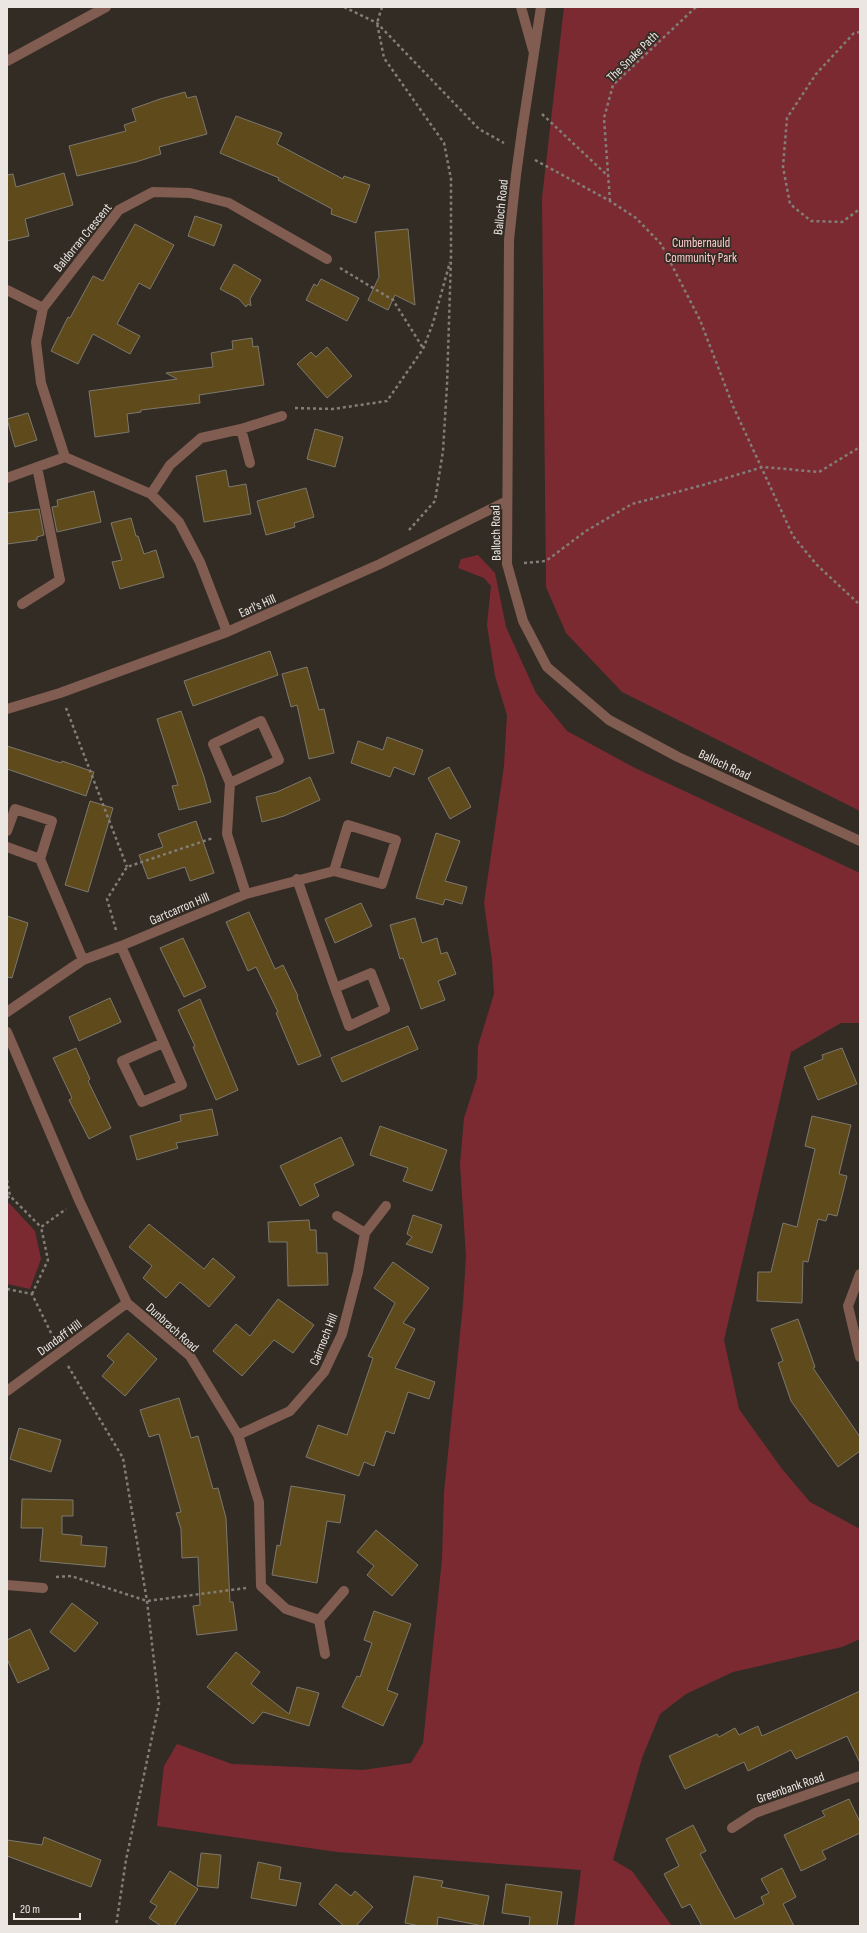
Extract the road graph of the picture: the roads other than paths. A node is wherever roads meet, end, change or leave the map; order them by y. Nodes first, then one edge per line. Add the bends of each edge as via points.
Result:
1 (106, 7) edge
2 (521, 7) edge
3 (541, 7) edge
4 (535, 55) junction
5 (7, 61) edge
6 (326, 259) road end
7 (7, 290) edge
8 (42, 308) junction
9 (282, 416) road end
10 (241, 429) junction
11 (64, 457) junction
12 (250, 463) dead end
13 (37, 467) junction
14 (7, 478) edge
15 (151, 494) junction
16 (507, 501) junction
17 (22, 604) dead end
18 (227, 632) junction
19 (7, 709) edge
20 (230, 783) junction
21 (7, 831) edge
22 (860, 841) edge
23 (7, 847) edge
24 (40, 859) junction
25 (334, 870) junction
26 (297, 879) junction
27 (246, 894) junction
28 (121, 946) junction
29 (83, 960) junction
30 (335, 988) junction
31 (7, 1012) edge
32 (7, 1032) edge
33 (162, 1043) junction
34 (386, 1206) dead end
35 (337, 1216) dead end
36 (365, 1233) junction
37 (860, 1274) edge
38 (127, 1303) junction
39 (860, 1357) edge
40 (7, 1391) edge
41 (238, 1435) junction
42 (7, 1585) edge
43 (43, 1588) road end
44 (344, 1591) dead end
45 (319, 1620) junction
46 (325, 1654) dead end
47 (860, 1776) edge
48 (732, 1828) dead end

1 - 5 street
2 - 4 street
3 - 4 street, Balloch Road
4 - 16 street, Balloch Road, bridge via 522,131 509,240
6 - 8 street, Baldorran Crescent via 230,203 190,193 153,192 119,210
7 - 8 street
8 - 11 street, Baldorran Crescent via 36,342 41,383
9 - 10 street
10 - 12 street
10 - 15 street via 202,438 170,465
11 - 13 street
11 - 15 street
13 - 14 street
13 - 17 street via 60,580
15 - 18 street via 179,522 200,562
16 - 18 street, Earl's Hill via 380,564
16 - 22 street, Balloch Road via 507,564 523,621 547,667 609,720 678,757
18 - 19 street, Earl's Hill via 60,693
20 - 20 street via 213,744 261,721 279,760
20 - 27 street via 227,834
21 - 24 street via 15,809 52,822
23 - 24 street
24 - 29 street
25 - 25 street, Gartcarron Hill via 348,825 396,840 382,884
25 - 26 street, Gartcarron Hill
26 - 27 street, Gartcarron Hill
26 - 30 street
27 - 28 street, Gartcarron Hill
28 - 29 street, Gartcarron Hill
28 - 33 street
29 - 31 street, Gartcarron Hill
30 - 30 street via 371,973 385,1009 349,1026
32 - 38 street, Dunbrach Road via 79,1200
33 - 33 street via 182,1085 142,1102 122,1062
34 - 36 street, Cairnoch Hill
35 - 36 street
36 - 41 street, Cairnoch Hill via 342,1334 324,1372 290,1411
37 - 39 street via 848,1306
38 - 40 street, Dundaff Hill
38 - 41 street, Dunbrach Road via 190,1356
41 - 45 street, Dunbrach Road via 259,1502 261,1586 286,1609
42 - 43 street
44 - 45 street
45 - 46 street
47 - 48 street, Greenbank Road via 756,1813

